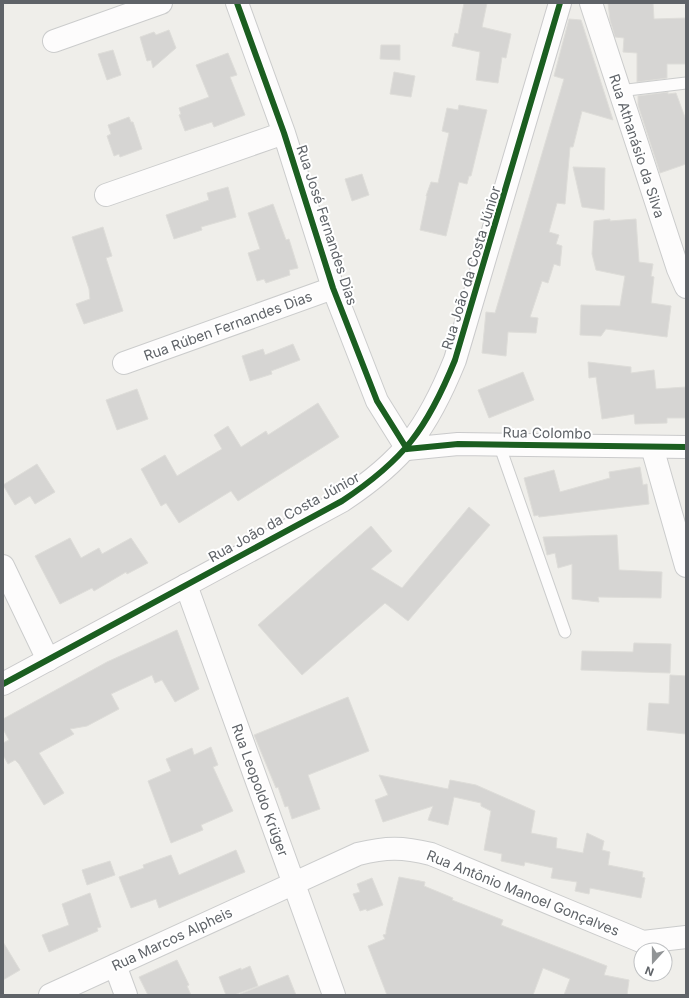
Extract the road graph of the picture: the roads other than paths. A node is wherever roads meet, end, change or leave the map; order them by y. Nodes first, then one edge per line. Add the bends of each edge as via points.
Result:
1 (161, 3) edge
2 (238, 3) edge
3 (560, 3) edge
4 (592, 3) edge
5 (54, 41) dead end
6 (686, 83) edge
7 (619, 91) junction
8 (284, 133) junction
9 (106, 195) dead end
10 (683, 272) edge
11 (333, 288) junction
12 (124, 364) dead end
13 (499, 444) junction
14 (652, 447) junction
15 (686, 447) edge
16 (407, 449) junction
17 (3, 566) edge
18 (686, 566) edge
19 (186, 585) junction
20 (566, 632) dead end
21 (48, 660) junction
22 (3, 684) edge
23 (293, 883) junction
24 (686, 937) edge
25 (114, 965) junction
26 (50, 995) edge
27 (126, 995) edge
28 (334, 995) edge

1 - 5 street
2 - 8 street, Rua José Fernandes Dias
3 - 16 street, Rua João da Costa Júnior via 455,360 430,416
4 - 7 street, Rua Athanásio da Silva
6 - 7 lane
7 - 10 street, Rua Athanásio da Silva
8 - 9 street
8 - 11 street, Rua José Fernandes Dias
11 - 12 street, Rua Rúben Fernandes Dias
11 - 16 street, Rua José Fernandes Dias via 377,402
13 - 14 street, Rua Colombo
13 - 16 street, Rua Colombo via 452,444
13 - 20 lane
14 - 15 street, Rua Colombo
14 - 18 street
16 - 19 street, Rua João da Costa Júnior via 371,481 342,501
17 - 21 street
19 - 21 street, Rua João da Costa Júnior
19 - 23 street, Rua Leopoldo Krüger
21 - 22 street, Rua João da Costa Júnior
23 - 24 street, Rua Antônio Manoel Gonçalves via 358,854 380,848 412,849 431,854 643,942
23 - 25 street, Rua Marcos Alpheis
23 - 28 street, Rua Leopoldo Krüger
25 - 26 street, Rua Marcos Alpheis
25 - 27 street

